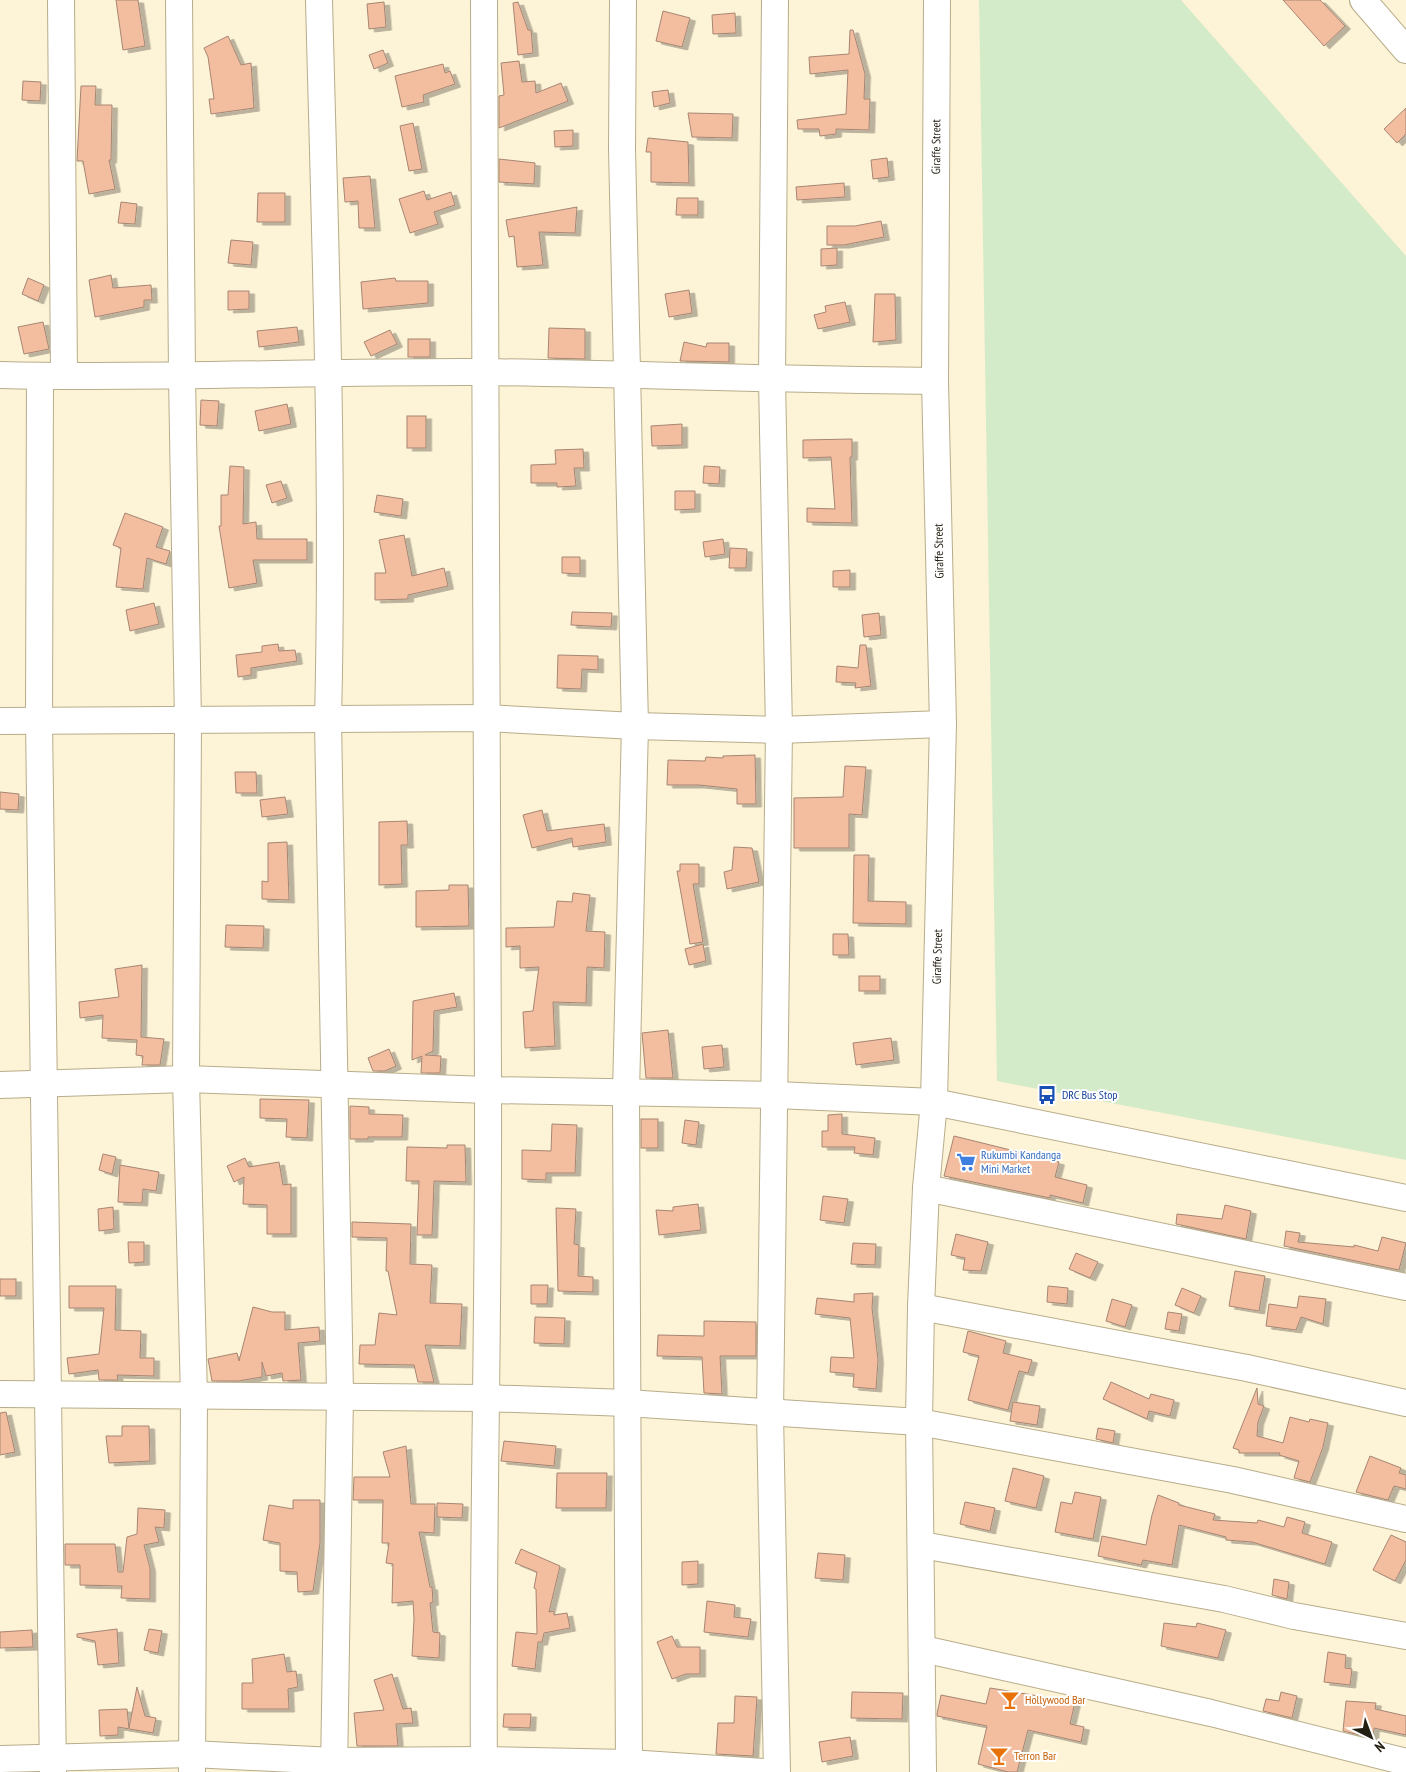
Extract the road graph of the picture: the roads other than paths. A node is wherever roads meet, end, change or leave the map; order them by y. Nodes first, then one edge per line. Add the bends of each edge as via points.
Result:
1 (61, 0) edge
2 (179, 0) edge
3 (319, 0) edge
4 (484, 0) edge
5 (623, 0) edge
6 (775, 0) edge
7 (937, 0) edge
8 (1363, 0) edge
9 (1406, 50) edge
10 (484, 372) junction
11 (328, 374) junction
12 (0, 375) edge
13 (52, 376) junction
14 (182, 376) junction
15 (626, 376) junction
16 (772, 380) junction
17 (935, 380) junction
18 (486, 718) junction
19 (328, 720) junction
20 (0, 721) edge
21 (39, 721) junction
22 (188, 722) junction
23 (943, 724) junction
24 (635, 726) junction
25 (779, 730) junction
26 (186, 1079) junction
27 (333, 1084) junction
28 (0, 1085) edge
29 (42, 1085) junction
30 (488, 1090) junction
31 (626, 1092) junction
32 (776, 1095) junction
33 (934, 1102) junction
34 (926, 1188) junction
35 (1406, 1198) edge
36 (1406, 1287) edge
37 (921, 1307) junction
38 (0, 1394) edge
39 (48, 1396) junction
40 (340, 1396) junction
41 (194, 1397) junction
42 (484, 1398) junction
43 (1406, 1403) edge
44 (627, 1404) junction
45 (770, 1413) junction
46 (920, 1422) junction
47 (1406, 1519) edge
48 (922, 1545) junction
49 (1406, 1636) edge
50 (923, 1649) junction
51 (0, 1759) edge
52 (1406, 1762) edge
53 (192, 1763) edge
54 (53, 1765) edge
55 (334, 1766) edge
56 (484, 1766) edge
57 (629, 1768) edge
58 (763, 1772) edge
59 (777, 1772) edge
60 (923, 1772) edge

1 - 13 street
2 - 14 street
3 - 11 street
4 - 10 street
5 - 15 street
6 - 16 street
7 - 17 street, Giraffe Street
8 - 9 street
10 - 11 street
10 - 15 street
10 - 18 street
11 - 14 street via 262,372
11 - 19 street
12 - 13 street
13 - 14 street
13 - 21 street
14 - 22 street
15 - 16 street
15 - 24 street
16 - 17 street
16 - 25 street
17 - 23 street, Giraffe Street
18 - 19 street
18 - 24 street
18 - 30 street
19 - 22 street
19 - 27 street
20 - 21 street
21 - 22 street
21 - 29 street
22 - 26 street
23 - 25 street
23 - 33 street, Giraffe Street
24 - 25 street
24 - 31 street
25 - 32 street
26 - 27 street
26 - 29 street
26 - 41 street
27 - 30 street
27 - 40 street
28 - 29 street
29 - 39 street
30 - 31 street
30 - 42 street
31 - 32 street
31 - 44 street
32 - 33 street
32 - 45 street
33 - 34 street, Giraffe Street
33 - 35 street
34 - 36 street
34 - 37 street, Giraffe Street
37 - 43 street via 1246,1368
37 - 46 street, Giraffe Street
38 - 39 street
39 - 41 street
39 - 54 street
40 - 41 street
40 - 42 street
40 - 55 street
41 - 53 street
42 - 44 street
42 - 56 street
44 - 45 street
44 - 57 street
45 - 46 street
45 - 59 street
46 - 47 street via 1233,1480
46 - 48 street, Giraffe Street
48 - 49 street via 1224,1599 1294,1616
48 - 50 street, Giraffe Street
50 - 52 street via 1211,1713
50 - 60 street, Giraffe Street
51 - 54 street
53 - 54 street
53 - 55 street
55 - 56 street
56 - 57 street
57 - 58 street

